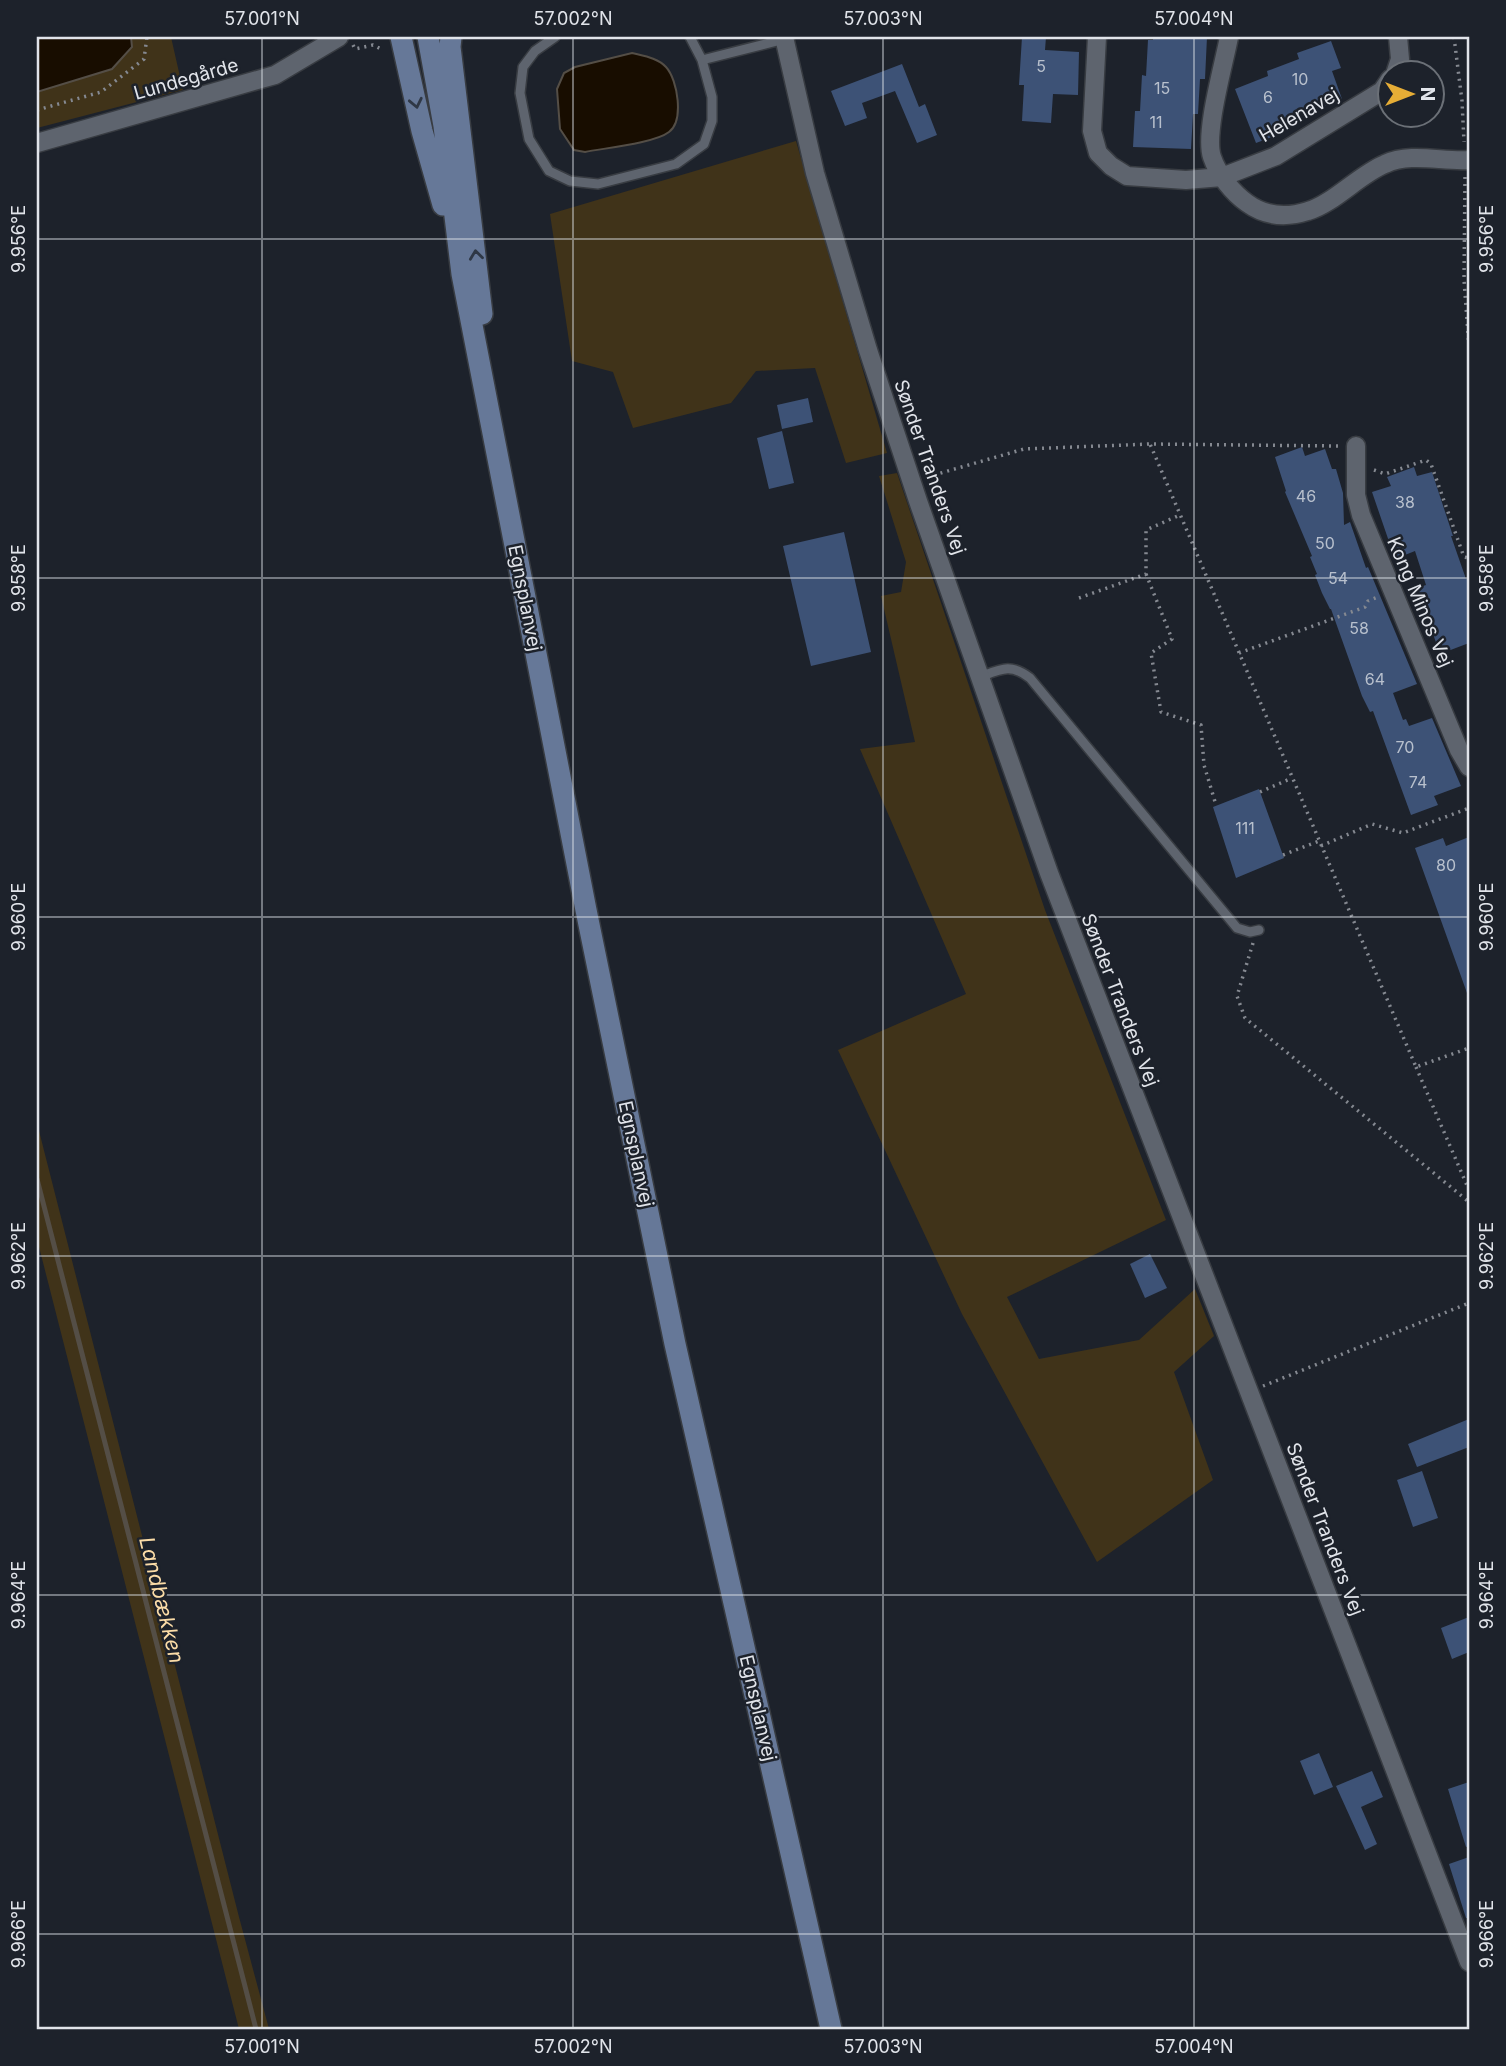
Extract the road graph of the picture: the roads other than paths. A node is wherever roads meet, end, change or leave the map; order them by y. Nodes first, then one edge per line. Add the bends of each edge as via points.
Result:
1 (339, 37) edge
2 (401, 37) edge
3 (428, 37) edge
4 (451, 37) edge
5 (555, 37) edge
6 (690, 37) edge
7 (1097, 37) edge
8 (1229, 37) edge
9 (1398, 37) edge
10 (784, 38) edge
11 (702, 60) junction
12 (1399, 60) edge
13 (1376, 95) edge
14 (37, 144) edge
15 (1467, 160) edge
16 (1223, 177) junction
17 (462, 274) junction
18 (491, 421) junction
19 (1356, 446) road end
20 (980, 677) junction
21 (1469, 767) edge
22 (1256, 931) road end
23 (1469, 1962) edge
24 (831, 2029) edge

1 - 14 street, Lundegårde via 275,75
2 -> 17 main road, Egnsplanvej
3 - 17 main road, Egnsplanvej
18 -> 4 main road
5 - 11 lane via 523,66 520,93 529,139 549,171 570,181 598,184 676,164 704,145 712,121 712,97
6 - 11 lane
7 - 16 street, Helenavej via 1092,131 1098,153 1127,176
8 - 16 street via 1210,135 1212,157
9 - 12 street
10 - 11 lane
10 - 20 street, Sønder Tranders Vej via 815,173 868,350
13 - 16 street, Helenavej via 1276,156
15 - 16 street via 1405,158 1384,164 1311,211 1290,215 1256,210 1238,197
17 - 18 main road, Egnsplanvej
18 - 24 main road, Egnsplanvej via 676,1344
19 - 21 street, Kong Minos Vej via 1356,495 1361,515
20 - 22 lane via 1003,668 1019,670 1030,678 1237,928
20 - 23 street, Sønder Tranders Vej via 1049,873

